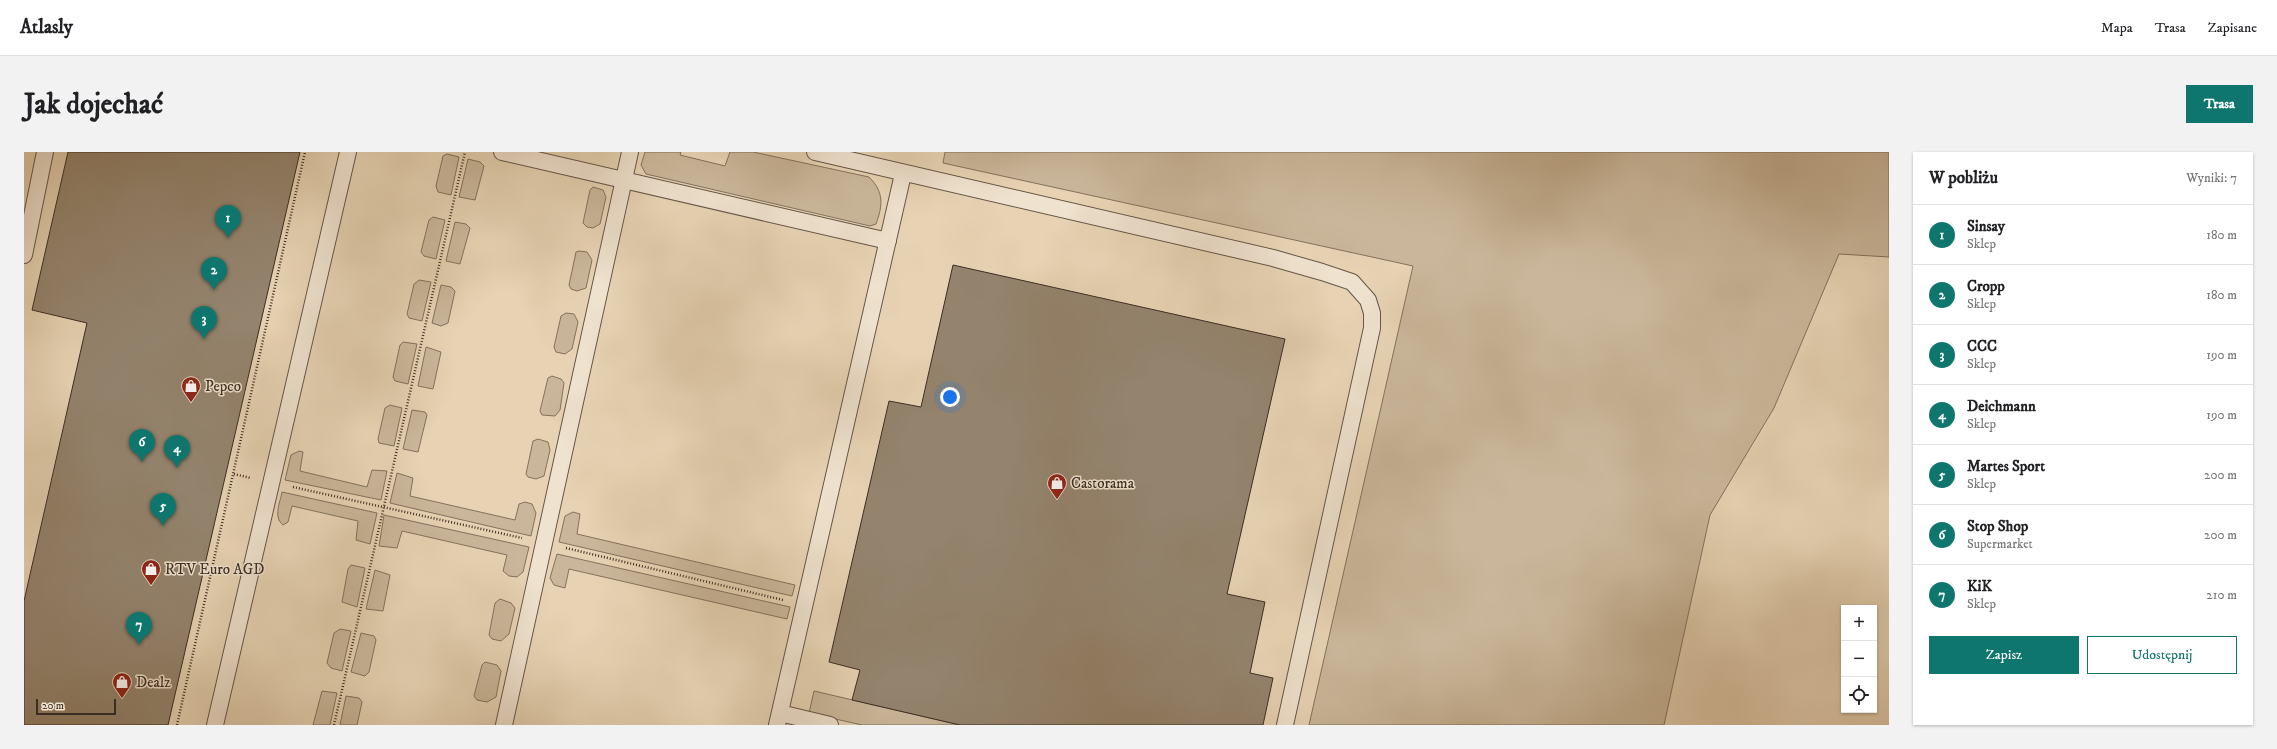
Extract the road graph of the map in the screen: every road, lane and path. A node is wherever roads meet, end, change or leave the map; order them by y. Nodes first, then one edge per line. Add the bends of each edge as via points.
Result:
1 (45, 152) edge
2 (305, 152) edge
3 (348, 152) edge
4 (465, 152) edge
5 (502, 152) edge
6 (630, 152) edge
7 (815, 152) edge
8 (903, 174) junction
9 (623, 180) junction
10 (888, 241) junction
11 (24, 255) edge
12 (778, 719) edge
13 (178, 725) edge
14 (215, 725) edge
15 (334, 725) edge
16 (504, 725) edge
17 (830, 725) edge
18 (1285, 725) edge

1 - 11 lane
2 - 13 path
3 - 14 lane
4 - 15 path
5 - 9 lane
6 - 9 lane
7 - 8 lane
8 - 10 lane
8 - 18 lane via 1273,258 1352,282 1368,300 1372,328
9 - 10 lane
9 - 16 lane
10 - 12 lane
12 - 17 lane

